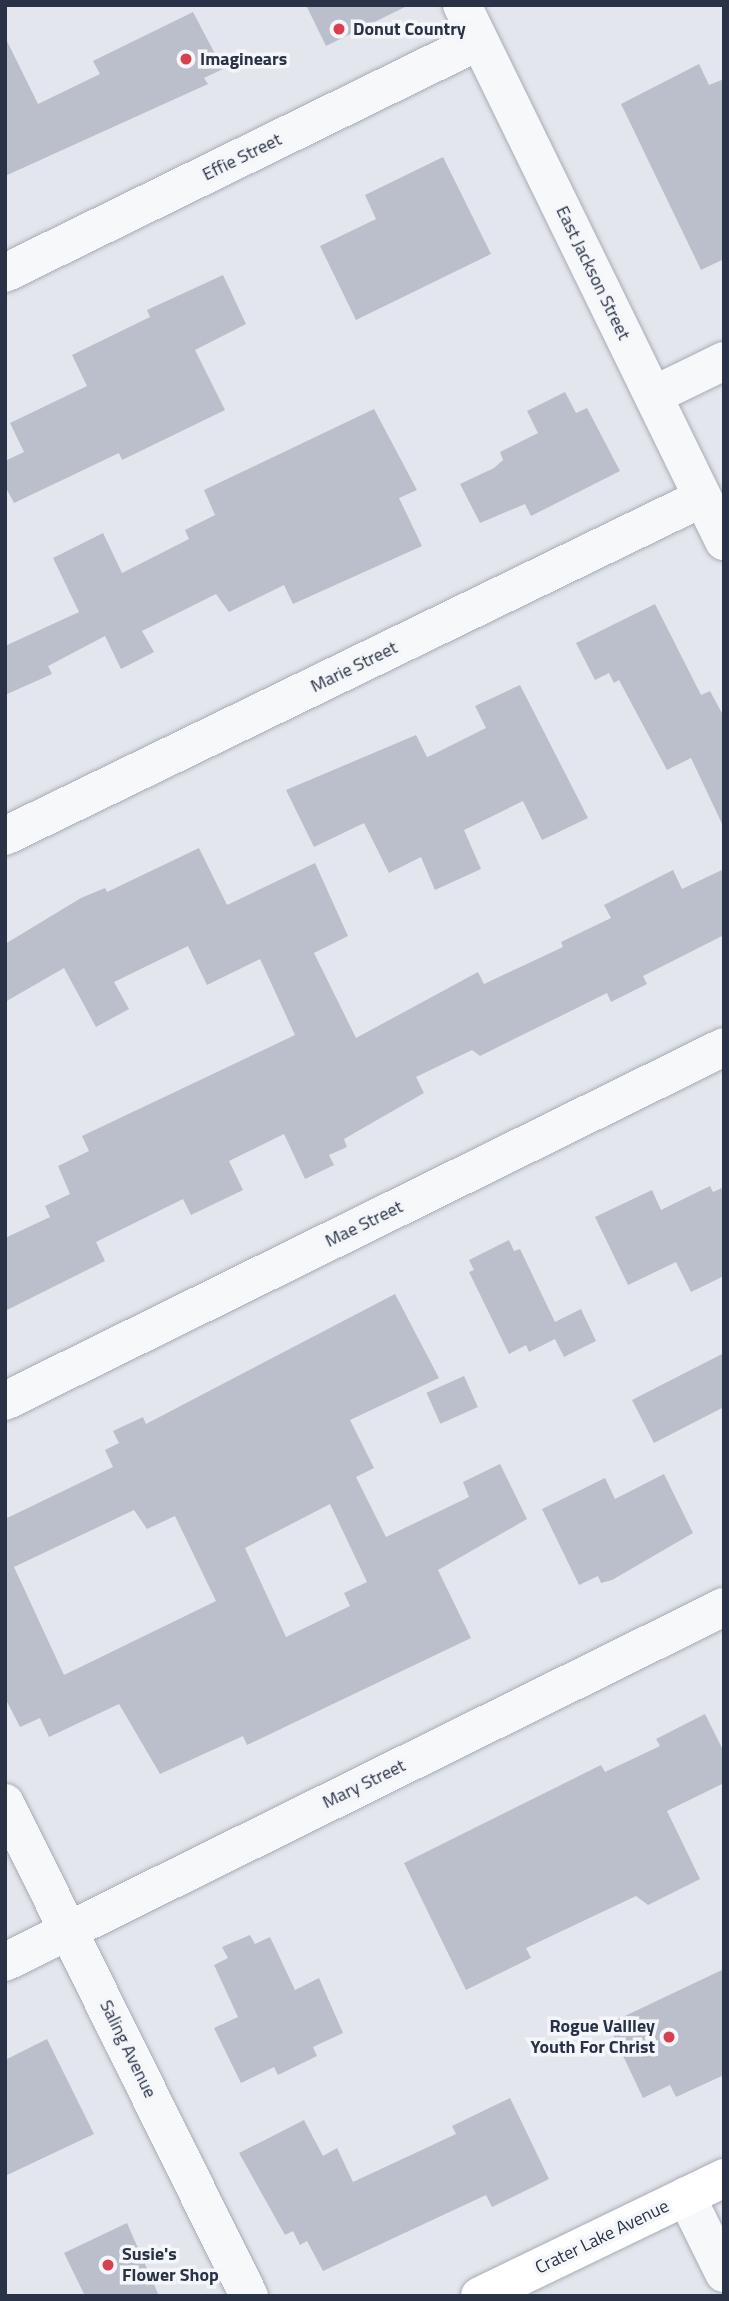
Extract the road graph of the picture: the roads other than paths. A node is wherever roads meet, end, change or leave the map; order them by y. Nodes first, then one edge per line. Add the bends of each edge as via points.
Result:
1 (462, 5) edge
2 (479, 41) junction
3 (5, 273) edge
4 (724, 361) edge
5 (654, 395) junction
6 (702, 498) junction
7 (724, 541) edge
8 (5, 836) edge
9 (724, 1046) edge
10 (5, 1401) edge
11 (724, 1607) edge
12 (5, 1803) edge
13 (69, 1930) junction
14 (5, 1962) edge
15 (724, 2178) edge
16 (686, 2196) junction
17 (724, 2273) edge
18 (248, 2296) edge
19 (480, 2296) edge

1 - 2 street, East Jackson Street
2 - 3 street, Effie Street
2 - 5 street, East Jackson Street
4 - 5 street
5 - 6 street, East Jackson Street
6 - 7 street, East Jackson Street
6 - 8 street, Marie Street
9 - 10 street, Mae Street
11 - 13 street, Mary Street
12 - 13 street, Saling Avenue
13 - 14 street, Mary Street
13 - 18 street, Saling Avenue
15 - 16 main road, Crater Lake Avenue
16 - 17 street
16 - 19 main road, Crater Lake Avenue

